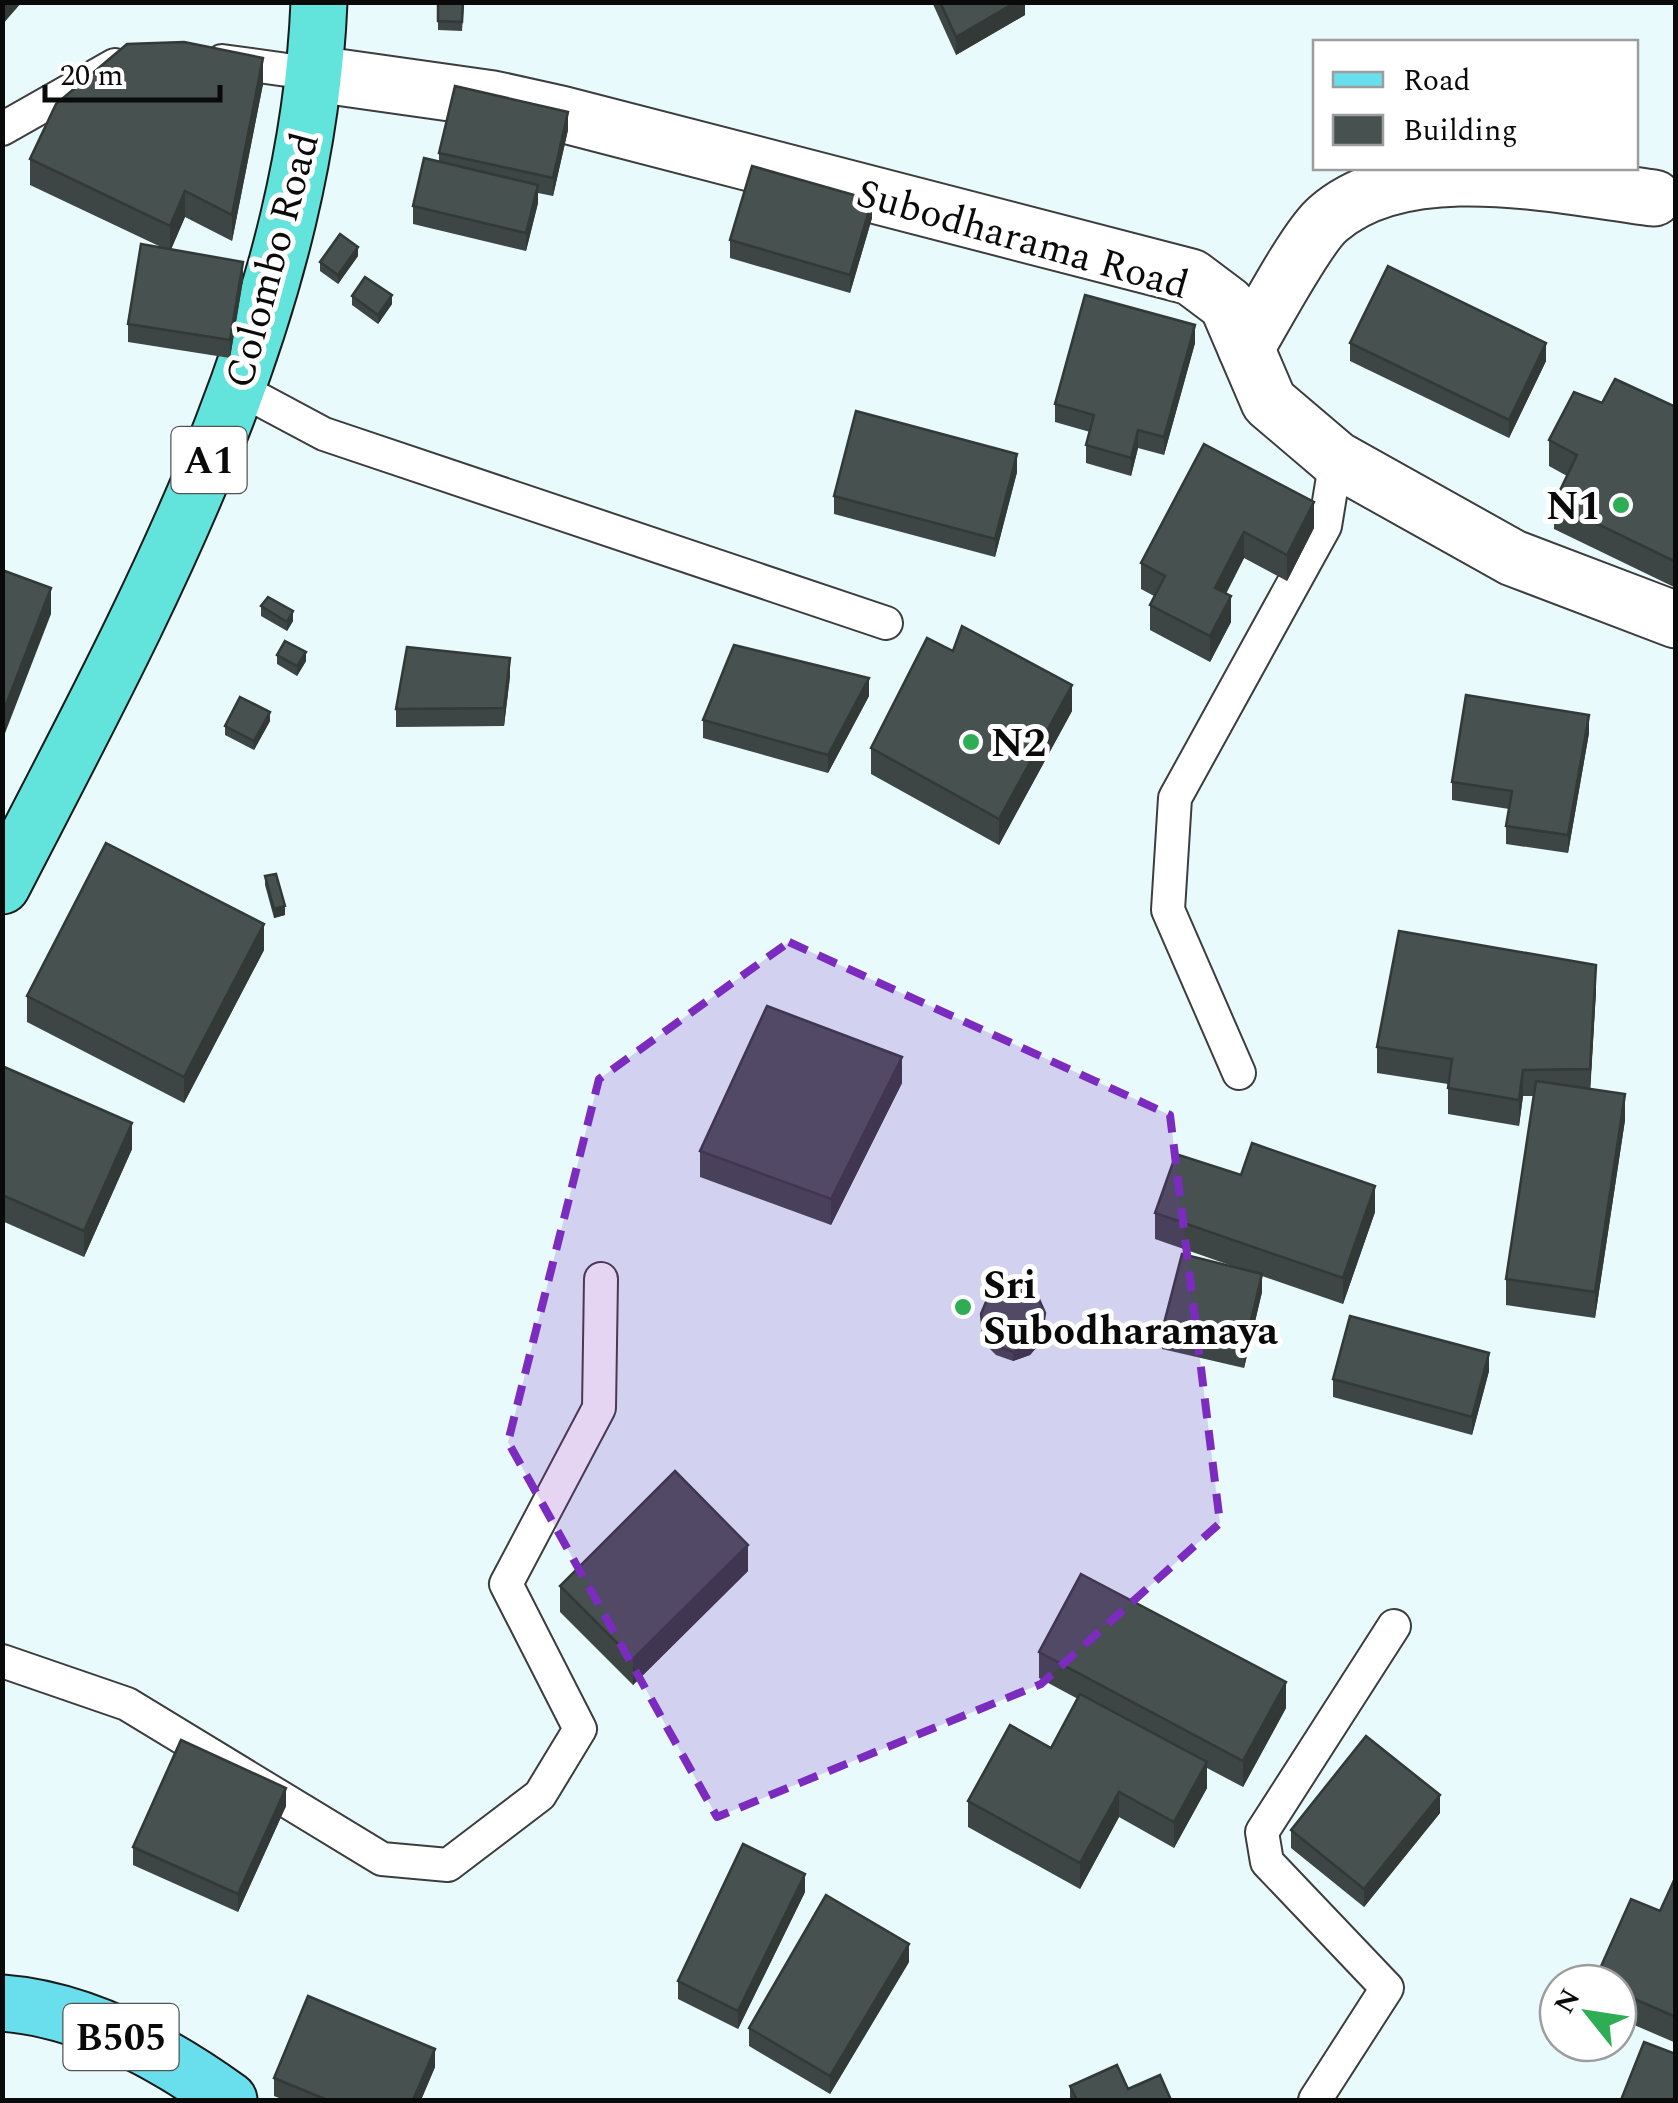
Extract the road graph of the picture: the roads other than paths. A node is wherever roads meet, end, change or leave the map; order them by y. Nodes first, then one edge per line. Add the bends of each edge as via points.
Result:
1 (319, 2) edge
2 (144, 56) edge
3 (190, 56) edge
4 (316, 74) junction
5 (2, 129) edge
6 (1654, 198) dead end
7 (1246, 348) junction
8 (238, 388) junction
9 (1336, 459) junction
10 (1676, 620) edge
11 (886, 623) dead end
12 (2, 886) edge
13 (1240, 1073) dead end
14 (601, 1278) dead end
15 (1394, 1626) dead end
16 (2, 1662) edge
17 (2, 2003) edge
18 (228, 2100) edge
19 (1315, 2100) edge

1 - 4 highway, Colombo Road / A1
2 - 5 lane via 129,57
3 - 4 lane
4 - 7 street, Subodharama Road via 561,114 1191,277 1227,304
4 - 8 highway, Colombo Road / A1 via 304,160
6 - 7 street via 1486,176 1373,190 1326,220
7 - 9 street, Subodharama Road via 1269,402
8 - 11 lane via 324,434
8 - 12 highway, Colombo Road / A1 via 158,573
9 - 10 street, Subodharama Road via 1513,558
9 - 13 lane via 1326,526 1176,798 1168,910
14 - 16 lane via 598,1408 506,1584 580,1729 540,1796 448,1866 382,1859 128,1704
15 - 19 lane via 1262,1832 1268,1862 1387,1988
17 - 18 main road, B505 via 87,2022

